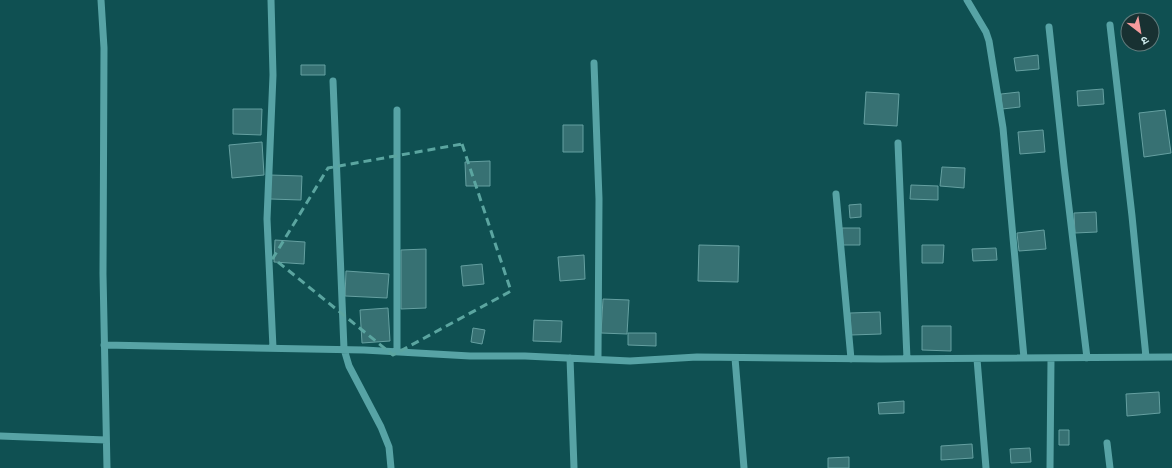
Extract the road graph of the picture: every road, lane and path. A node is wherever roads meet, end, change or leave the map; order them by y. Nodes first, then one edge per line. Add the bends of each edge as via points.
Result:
1 (101, 0) edge
2 (271, 0) edge
3 (967, 0) edge
4 (1110, 25) dead end
5 (1049, 27) dead end
6 (594, 63) dead end
7 (333, 81) dead end
8 (397, 110) dead end
9 (898, 143) dead end
10 (836, 194) dead end
11 (104, 345) junction
12 (273, 348) junction
13 (344, 349) junction
14 (397, 352) junction
15 (1172, 357) edge
16 (570, 358) junction
17 (735, 358) junction
18 (1024, 358) junction
19 (1051, 358) junction
20 (1086, 358) junction
21 (1146, 358) junction
22 (851, 359) junction
23 (906, 359) junction
24 (977, 359) junction
25 (598, 360) junction
26 (0, 436) edge
27 (106, 440) junction
28 (1107, 443) dead end
29 (107, 468) edge
30 (391, 468) edge
31 (574, 468) edge
32 (744, 468) edge
33 (986, 468) edge
34 (1050, 468) edge
35 (1110, 468) edge

1 - 11 street via 104,48
2 - 12 street via 272,75 267,219
3 - 18 street via 986,32 993,63 1003,128
4 - 21 street
5 - 20 street
6 - 25 street via 599,199
7 - 13 street
8 - 14 street
9 - 23 street
10 - 22 street
11 - 12 street
11 - 27 street
12 - 13 street
13 - 14 street
13 - 30 street via 349,366 389,447
14 - 16 street
15 - 21 street
16 - 25 street
16 - 31 street
17 - 22 street
17 - 25 street
17 - 32 street
18 - 19 street
18 - 24 street
19 - 20 street
19 - 34 street
20 - 21 street
22 - 23 street
23 - 24 street
24 - 33 street
26 - 27 street
27 - 29 street
28 - 35 street

